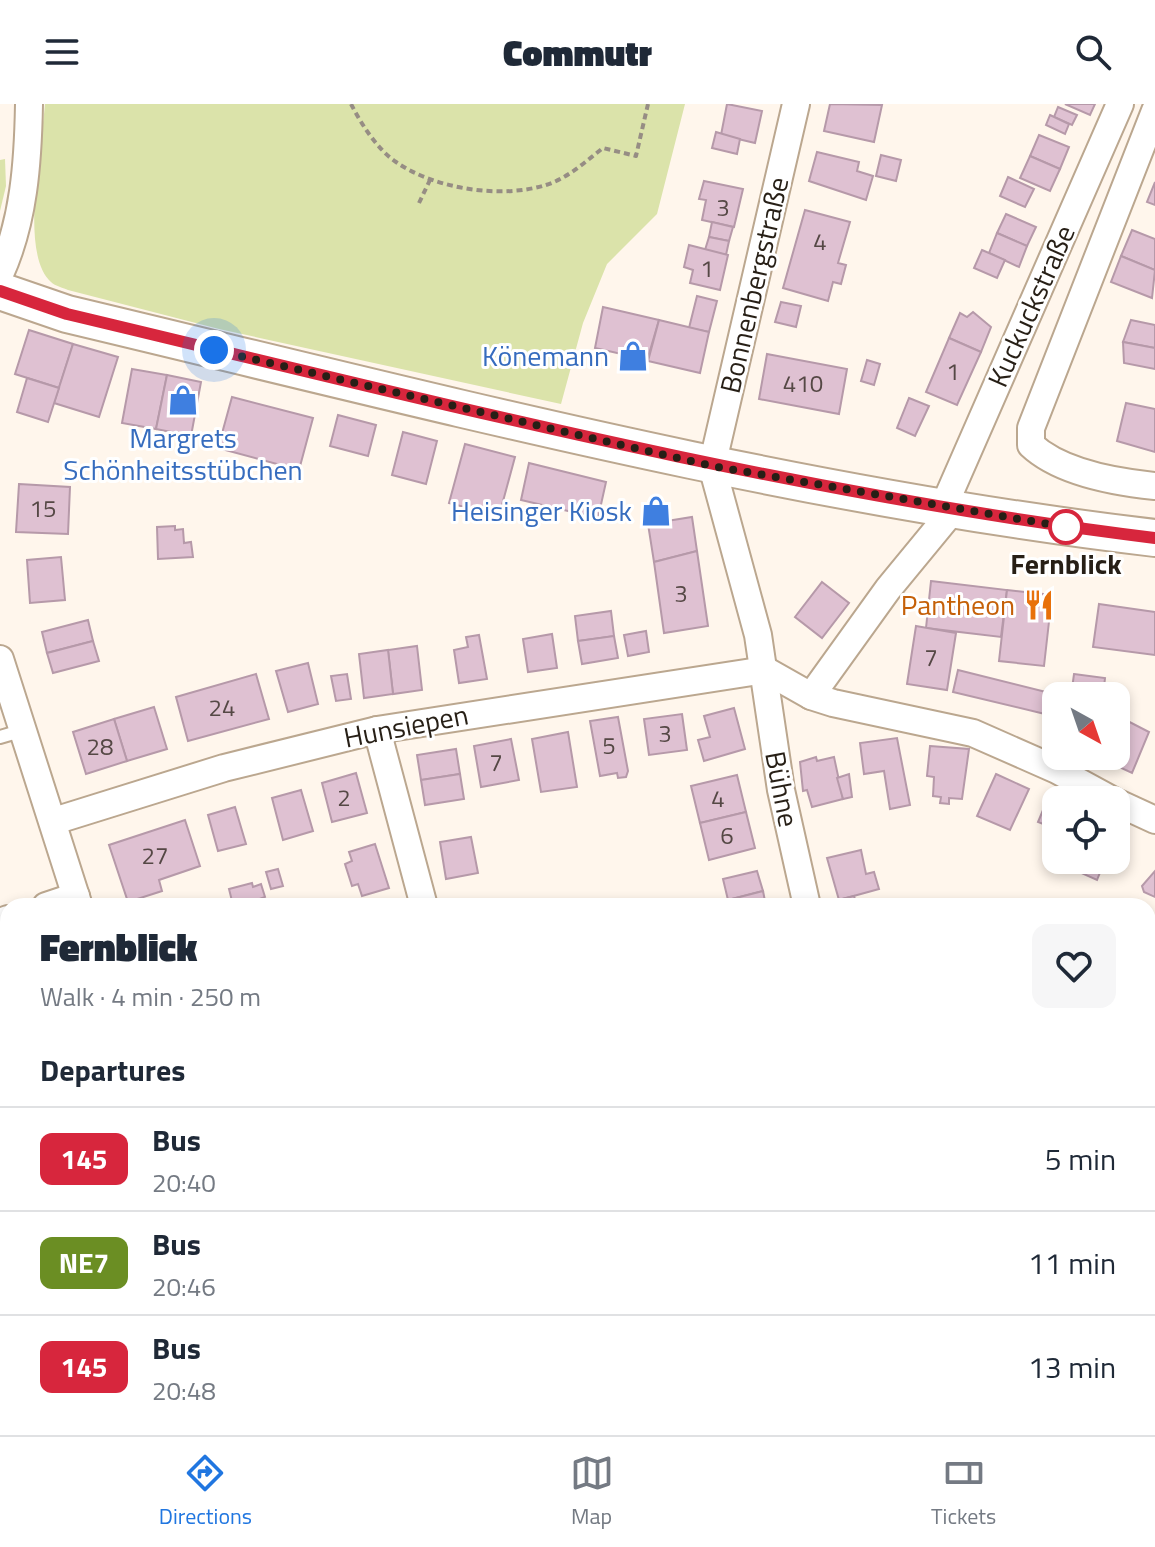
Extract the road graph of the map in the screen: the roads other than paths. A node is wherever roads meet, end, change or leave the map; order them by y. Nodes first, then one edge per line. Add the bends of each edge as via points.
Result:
1 (29, 104) edge
2 (796, 104) edge
3 (1120, 104) edge
4 (1155, 111) edge
5 (0, 274) edge
6 (0, 291) edge
7 (712, 466) junction
8 (1155, 486) edge
9 (948, 509) junction
10 (1155, 538) edge
11 (0, 659) edge
12 (765, 670) junction
13 (811, 696) junction
14 (11, 725) edge
15 (377, 730) junction
16 (1086, 786) edge
17 (1130, 808) edge
18 (1155, 820) edge
19 (54, 821) junction
20 (76, 898) edge
21 (422, 898) edge
22 (805, 898) edge

1 - 5 street via 28,155 14,243
2 - 7 street, Bonnenbergstraße
3 - 9 street, Kuckuckstraße
4 - 8 street, Kuckuckstraße via 1031,428 1031,445 1042,456 1079,470
6 - 7 main road via 67,314
7 - 9 main road
7 - 12 street, Bühne
9 - 10 main road
9 - 13 street, Kuckuckstraße
11 - 14 street
12 - 13 street
12 - 15 street, Hunsiepen
12 - 22 street, Bühne via 781,790
13 - 16 street via 973,733
14 - 19 street
15 - 19 street, Hunsiepen via 224,768
15 - 21 street
17 - 18 street
19 - 20 street

